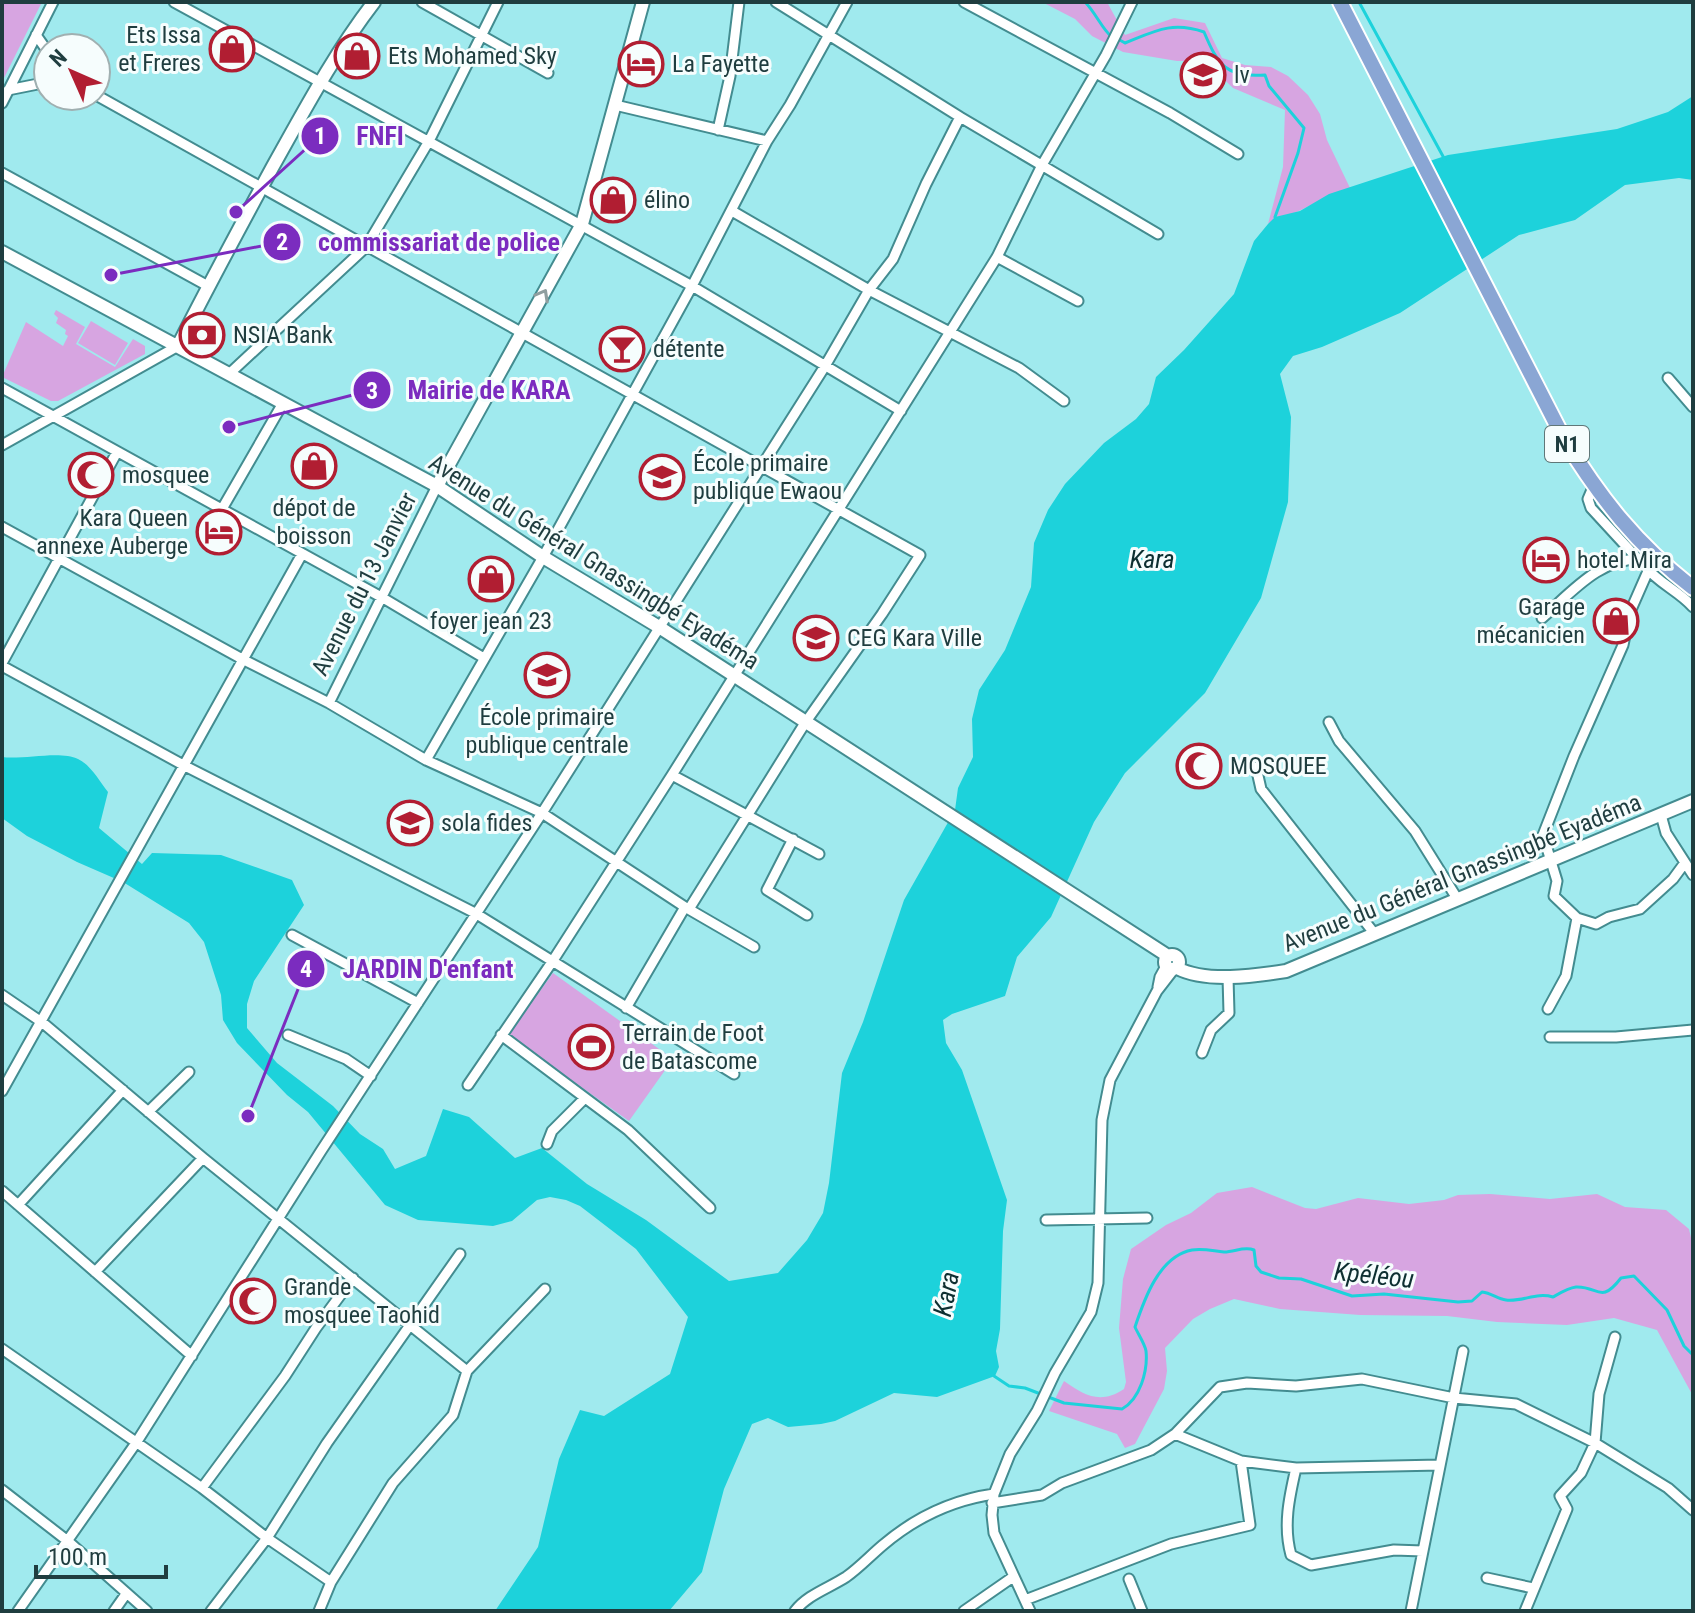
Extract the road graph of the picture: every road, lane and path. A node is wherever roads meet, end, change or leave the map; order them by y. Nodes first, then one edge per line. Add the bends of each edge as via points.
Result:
1 (53, 2) edge
2 (174, 2) edge
3 (374, 2) edge
4 (422, 2) edge
5 (498, 2) edge
6 (643, 2) edge
7 (739, 2) edge
8 (776, 2) edge
9 (847, 2) edge
10 (964, 2) edge
11 (1132, 2) edge
12 (1340, 2) edge
13 (38, 32) edge
14 (482, 35) junction
15 (831, 35) junction
16 (32, 43) edge
17 (548, 73) dead end
18 (1093, 74) junction
19 (318, 83) junction
20 (32, 85) edge
21 (8, 90) junction
22 (2, 103) edge
23 (112, 104) edge
24 (615, 105) junction
25 (960, 117) junction
26 (718, 130) junction
27 (429, 141) junction
28 (767, 141) junction
29 (1238, 154) dead end
30 (1042, 165) junction
31 (2, 173) edge
32 (261, 189) junction
33 (732, 211) junction
34 (582, 224) junction
35 (1158, 234) dead end
36 (366, 247) junction
37 (2, 252) edge
38 (997, 257) junction
39 (208, 286) junction
40 (692, 286) junction
41 (869, 290) junction
42 (1078, 301) dead end
43 (951, 330) junction
44 (522, 333) junction
45 (178, 346) junction
46 (825, 366) junction
47 (229, 374) junction
48 (1668, 378) dead end
49 (2, 388) edge
50 (634, 393) junction
51 (1064, 401) dead end
52 (283, 403) junction
53 (1693, 407) edge
54 (901, 411) junction
55 (55, 417) junction
56 (2, 445) edge
57 (117, 452) junction
58 (760, 467) junction
59 (437, 486) junction
60 (222, 509) junction
61 (839, 510) junction
62 (2, 527) edge
63 (302, 554) junction
64 (1641, 555) junction
65 (543, 557) junction
66 (60, 560) junction
67 (1648, 571) junction
68 (1693, 588) edge
69 (383, 598) junction
70 (1693, 607) edge
71 (1542, 618) dead end
72 (659, 627) junction
73 (484, 658) junction
74 (244, 660) junction
75 (2, 664) edge
76 (733, 675) junction
77 (329, 703) junction
78 (1329, 722) dead end
79 (805, 723) junction
80 (426, 760) junction
81 (185, 766) junction
82 (1256, 767) dead end
83 (672, 775) junction
84 (1693, 801) edge
85 (542, 813) junction
86 (748, 815) junction
87 (1661, 815) junction
88 (793, 839) junction
89 (819, 854) dead end
90 (1550, 861) junction
91 (615, 863) junction
92 (1684, 864) junction
93 (1693, 875) edge
94 (1458, 900) junction
95 (687, 908) junction
96 (475, 913) junction
97 (807, 915) dead end
98 (1577, 918) junction
99 (1374, 933) junction
100 (292, 935) dead end
101 (754, 947) dead end
102 (552, 962) junction
103 (1171, 963) junction
104 (1228, 977) junction
105 (2, 995) edge
106 (418, 1003) junction
107 (626, 1008) junction
108 (1548, 1009) dead end
109 (43, 1023) junction
110 (1693, 1030) edge
111 (288, 1035) dead end
112 (501, 1035) junction
113 (1550, 1037) dead end
114 (1202, 1053) dead end
115 (189, 1072) dead end
116 (734, 1074) dead end
117 (371, 1076) junction
118 (468, 1085) dead end
119 (123, 1090) junction
120 (2, 1091) edge
121 (585, 1098) junction
122 (148, 1112) junction
123 (547, 1144) dead end
124 (203, 1158) junction
125 (2, 1191) edge
126 (18, 1205) junction
127 (710, 1208) dead end
128 (278, 1218) junction
129 (1147, 1218) dead end
130 (1046, 1220) dead end
131 (1100, 1221) junction
132 (460, 1254) dead end
133 (95, 1272) junction
134 (353, 1278) junction
135 (545, 1289) dead end
136 (410, 1323) junction
137 (1615, 1337) dead end
138 (2, 1349) edge
139 (1463, 1351) dead end
140 (192, 1356) junction
141 (467, 1371) junction
142 (1454, 1398) junction
143 (1175, 1434) junction
144 (136, 1443) junction
145 (1595, 1443) junction
146 (1241, 1461) junction
147 (1440, 1465) junction
148 (1296, 1468) junction
149 (202, 1488) junction
150 (2, 1490) edge
151 (993, 1499) junction
152 (1693, 1510) edge
153 (267, 1538) junction
154 (69, 1542) junction
155 (1423, 1551) junction
156 (1013, 1577) junction
157 (1487, 1578) dead end
158 (1129, 1579) dead end
159 (331, 1582) junction
160 (1533, 1588) junction
161 (126, 1594) junction
162 (1025, 1600) junction
163 (18, 1611) edge
164 (114, 1611) edge
165 (147, 1611) edge
166 (211, 1611) edge
167 (319, 1611) edge
168 (795, 1611) edge
169 (964, 1611) edge
170 (1030, 1611) edge
171 (1142, 1611) edge
172 (1411, 1611) edge
173 (1525, 1611) edge

1 - 13 street
2 - 19 street
3 - 19 main road
4 - 14 street
5 - 14 street
6 - 24 main road, Avenue du 13 Janvier
7 - 26 street
8 - 15 street
9 - 15 street
10 - 18 street
11 - 18 street
12 - 64 highway, N1 via 1545,404
14 - 17 street
14 - 27 street
15 - 25 street
15 - 28 street
16 - 21 street
18 - 29 street
18 - 30 street
19 - 27 street
19 - 32 main road
20 - 21 street
21 - 22 street
23 - 32 street
24 - 26 street
24 - 34 main road, Avenue du 13 Janvier
25 - 30 street
25 - 41 street via 893,259
26 - 28 street
27 - 34 street
27 - 36 street
28 - 33 street
30 - 35 street
30 - 38 street
31 - 39 street
32 - 36 street
32 - 39 main road
33 - 40 street
33 - 41 street
34 - 40 street
44 -> 34 main road, Avenue du 13 Janvier
36 - 44 street
36 - 47 street
37 - 45 main road, Avenue du Général Gnassingbé Eyadéma
38 - 42 street
38 - 43 street
39 - 45 main road
40 - 46 street
40 - 50 street
41 - 43 street
41 - 46 street
43 - 51 street via 1019,368
43 - 54 street
44 - 50 street
44 - 59 main road, Avenue du 13 Janvier
45 - 47 main road, Avenue du Général Gnassingbé Eyadéma
45 - 55 street
46 - 54 street
46 - 58 street
47 - 52 main road, Avenue du Général Gnassingbé Eyadéma
48 - 53 street
49 - 55 street
50 - 58 street
50 - 65 street
52 - 59 main road, Avenue du Général Gnassingbé Eyadéma
52 - 60 street
54 - 61 street
55 - 56 street
55 - 57 street
57 - 60 street
57 - 66 street
58 - 61 street
58 - 72 street
59 - 65 main road, Avenue du Général Gnassingbé Eyadéma
59 - 69 street, Avenue du 13 Janvier
60 - 63 street
61 - 76 street
61 - 79 street via 920,555
62 - 66 street
63 - 69 street
63 - 74 street
64 - 67 street
64 - 68 highway, N1
64 - 71 street via 1601,567
65 - 72 main road, Avenue du Général Gnassingbé Eyadéma
65 - 73 street
66 - 74 street
66 - 75 street
67 - 70 street
67 - 90 street via 1623,645 1543,835
69 - 73 street
69 - 77 street, Avenue du 13 Janvier
72 - 76 main road, Avenue du Général Gnassingbé Eyadéma
72 - 85 street
73 - 80 street
74 - 77 street
74 - 81 street
75 - 81 street
76 - 79 main road, Avenue du Général Gnassingbé Eyadéma
76 - 83 street
77 - 80 street
78 - 94 street via 1415,831
79 - 86 street
79 - 103 main road, Avenue du Général Gnassingbé Eyadéma via 1121,925
80 - 85 street
81 - 96 street
81 - 109 street
82 - 99 street via 1261,789
83 - 86 street
83 - 91 street
84 - 87 main road, Avenue du Général Gnassingbé Eyadéma
85 - 91 street
85 - 96 street
86 - 88 street
86 - 95 street
87 - 90 main road, Avenue du Général Gnassingbé Eyadéma
87 - 92 street
88 - 89 street
88 - 97 street via 767,890
90 - 94 main road, Avenue du Général Gnassingbé Eyadéma
90 - 98 street via 1557,881 1554,896
91 - 95 street
91 - 102 street
92 - 93 street
92 - 98 street via 1640,909 1596,924
94 - 99 main road, Avenue du Général Gnassingbé Eyadéma
95 - 101 street
95 - 107 street
96 - 102 street
96 - 106 street
98 - 108 street via 1566,976
99 - 104 main road, Avenue du Général Gnassingbé Eyadéma via 1286,971
100 - 106 street
102 - 107 street
102 - 112 street
103 - 104 main road, Avenue du Général Gnassingbé Eyadéma
103 - 131 street via 1110,1080 1102,1120
104 - 114 street via 1229,1013 1211,1030
105 - 109 street
106 - 117 street
107 - 116 street
109 - 119 street
109 - 120 street
110 - 113 street
111 - 117 street via 346,1059
112 - 118 street
112 - 121 street
115 - 122 street
117 - 128 street
119 - 122 street
119 - 126 street
121 - 123 street via 552,1131
121 - 127 street via 628,1130
122 - 124 street
124 - 128 street
124 - 133 street
125 - 126 street
126 - 133 street
128 - 134 street
128 - 140 street
129 - 131 street
130 - 131 street
131 - 151 street via 1098,1283 1091,1312 1010,1454
132 - 136 street
133 - 140 street
134 - 136 street
134 - 149 street
135 - 141 street
136 - 141 street
136 - 153 street
137 - 145 street via 1599,1394
138 - 144 street
139 - 142 street
140 - 144 street
141 - 159 street via 453,1415 393,1483
142 - 143 street via 1362,1379 1296,1386 1247,1383 1220,1387
142 - 145 street via 1516,1404
142 - 147 street
143 - 146 street
143 - 151 street via 1151,1450 1042,1495
144 - 149 street
144 - 154 street
145 - 152 street via 1668,1488
145 - 160 street via 1581,1473 1560,1496 1567,1509
146 - 148 street
146 - 162 street via 1250,1525 1171,1544
147 - 148 street
147 - 155 street
148 - 155 street via 1287,1514 1291,1555 1311,1565 1394,1550
149 - 153 street
150 - 154 street
151 - 156 street via 994,1533
151 - 168 street via 965,1498 929,1512
153 - 159 street
153 - 166 street
154 - 161 street
154 - 163 street
155 - 172 street
156 - 162 street
156 - 169 street
157 - 160 street
158 - 171 street
159 - 167 street
160 - 173 street
161 - 164 street
161 - 165 street
162 - 170 street

